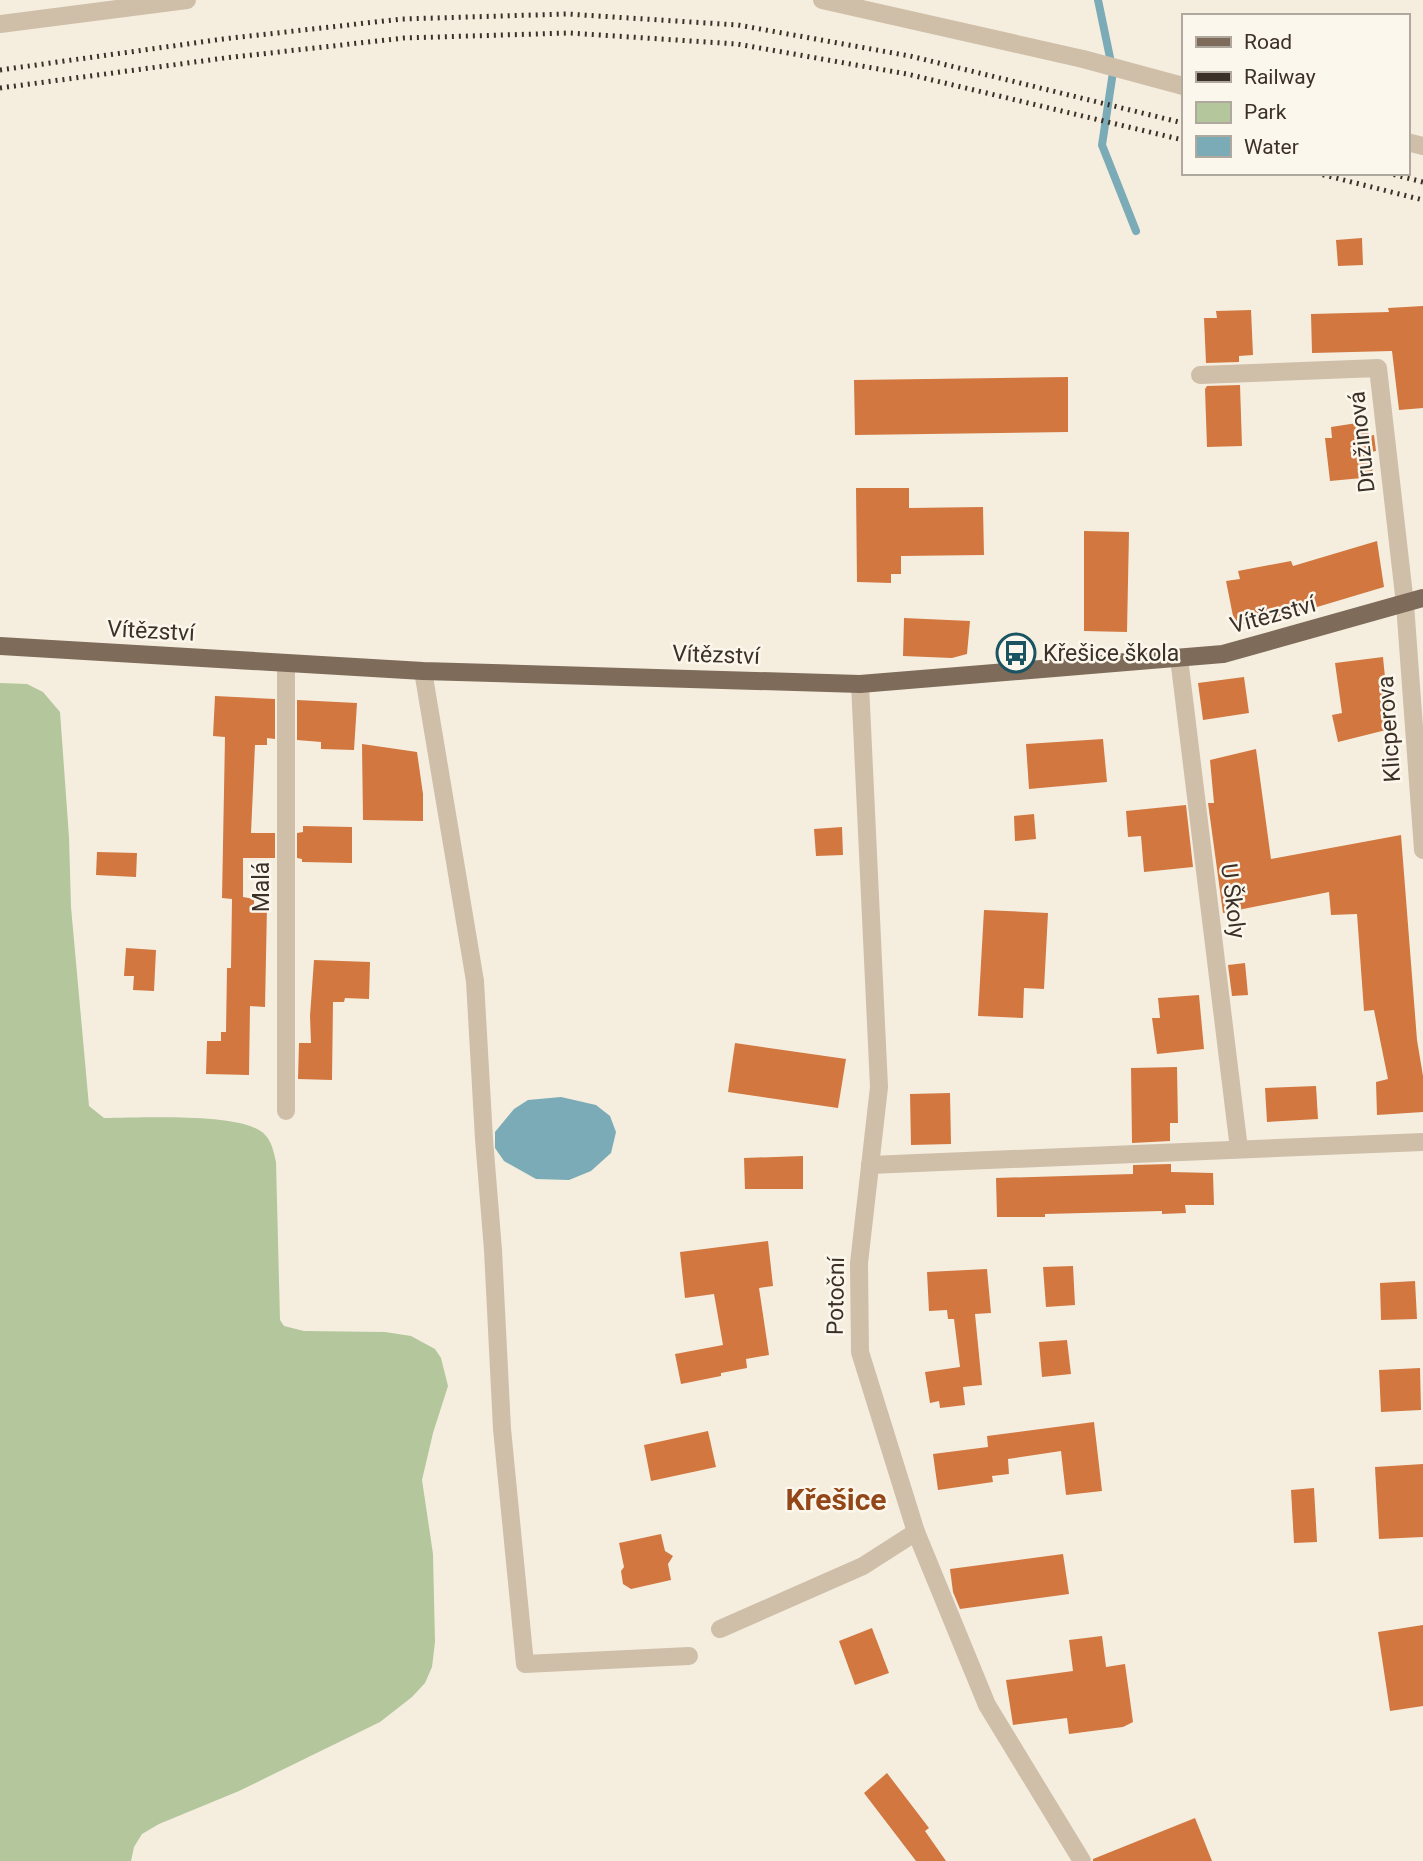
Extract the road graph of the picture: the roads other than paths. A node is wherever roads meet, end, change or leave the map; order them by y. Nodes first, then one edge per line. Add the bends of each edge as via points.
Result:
1 (187, 0) edge
2 (822, 0) edge
3 (0, 24) edge
4 (1182, 86) edge
5 (1200, 375) dead end
6 (1423, 598) edge
7 (1405, 604) junction
8 (0, 646) edge
9 (1179, 658) junction
10 (286, 663) junction
11 (423, 671) junction
12 (860, 684) junction
13 (1423, 850) edge
14 (286, 1111) dead end
15 (1423, 1142) edge
16 (1239, 1149) junction
17 (870, 1165) junction
18 (916, 1532) junction
19 (720, 1629) dead end
20 (689, 1656) dead end
21 (1082, 1861) edge

1 - 3 street
2 - 4 street
5 - 7 street, Družinová via 1378,368
6 - 7 main road, Vítězství
7 - 9 main road, Vítězství via 1223,654
7 - 13 street, Klicperova
8 - 10 main road, Vítězství
9 - 12 main road, Vítězství
9 - 16 street, U Školy
10 - 11 main road, Vítězství
10 - 14 street, Malá
11 - 12 main road, Vítězství
11 - 20 street via 475,981 502,1429 525,1664
12 - 17 street, Potoční via 880,1087
15 - 16 street
16 - 17 street
17 - 18 street, Potoční via 859,1263 860,1352
18 - 19 street via 863,1566
18 - 21 street, Potoční via 987,1705

